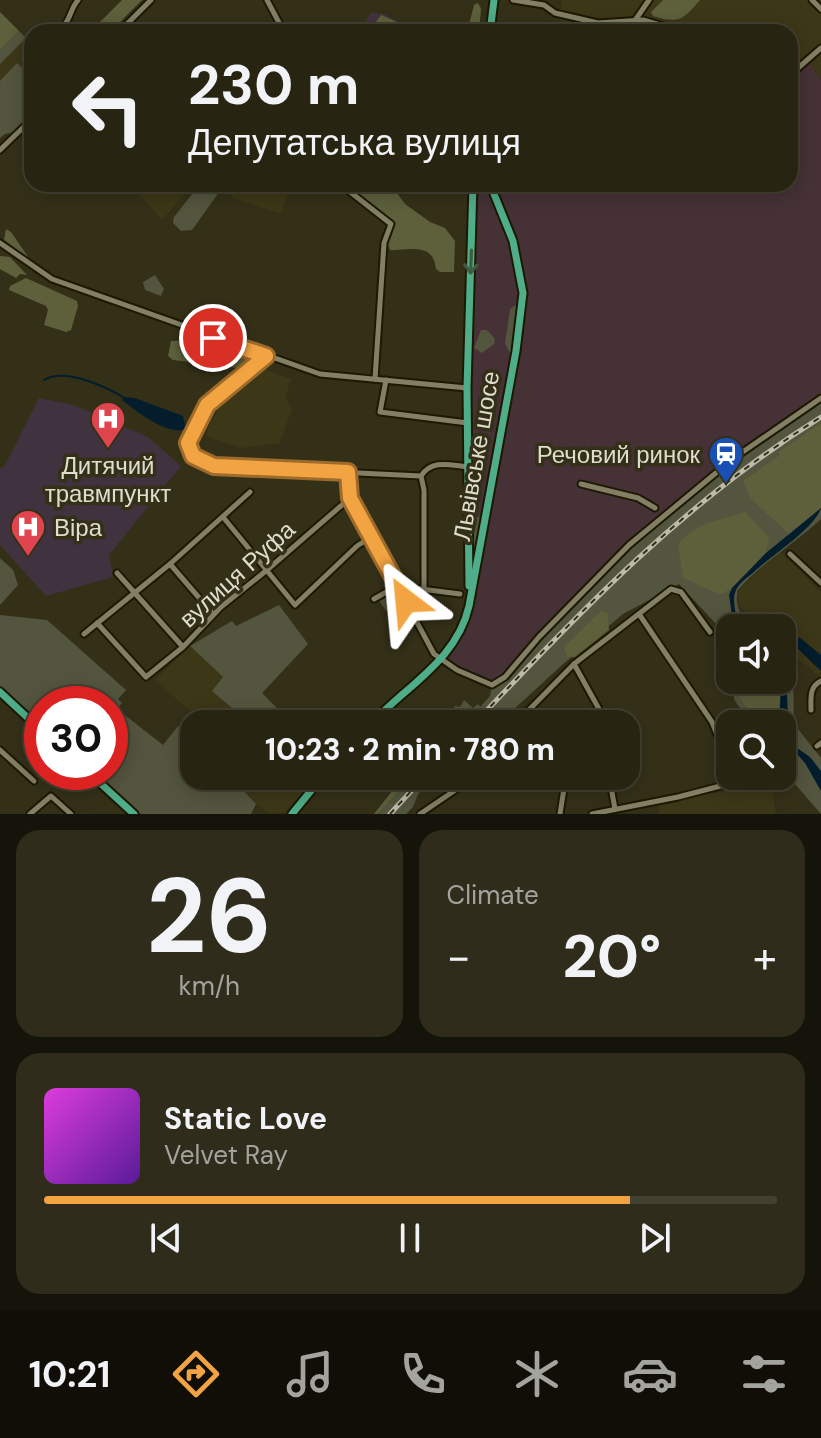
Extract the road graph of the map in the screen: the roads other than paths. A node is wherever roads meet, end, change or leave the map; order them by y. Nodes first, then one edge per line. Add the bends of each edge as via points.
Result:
1 (78, 0) edge
2 (151, 0) edge
3 (267, 0) edge
4 (494, 0) edge
5 (513, 0) edge
6 (649, 0) edge
7 (812, 0) edge
8 (821, 9) edge
9 (636, 19) junction
10 (66, 24) edge
11 (127, 24) edge
12 (280, 24) edge
13 (491, 24) edge
14 (654, 24) edge
15 (821, 48) edge
16 (798, 68) edge
17 (24, 127) edge
18 (0, 150) edge
19 (350, 192) edge
20 (474, 192) edge
21 (493, 192) edge
22 (0, 243) edge
23 (266, 356) junction
24 (375, 379) junction
25 (386, 380) junction
26 (467, 388) junction
27 (821, 398) edge
28 (468, 423) junction
29 (468, 467) junction
30 (348, 472) junction
31 (421, 476) junction
32 (581, 484) dead end
33 (250, 492) dead end
34 (350, 498) junction
35 (655, 508) dead end
36 (486, 511) junction
37 (223, 517) junction
38 (468, 517) junction
39 (371, 537) junction
40 (790, 554) dead end
41 (170, 564) junction
42 (267, 570) junction
43 (117, 573) dead end
44 (821, 583) edge
45 (397, 586) junction
46 (424, 589) junction
47 (135, 594) junction
48 (460, 594) dead end
49 (374, 599) dead end
50 (469, 606) junction
51 (213, 614) junction
52 (639, 614) junction
53 (97, 623) junction
54 (710, 632) dead end
55 (84, 634) dead end
56 (183, 647) junction
57 (441, 659) junction
58 (574, 664) junction
59 (821, 681) edge
60 (0, 692) edge
61 (386, 710) edge
62 (529, 710) edge
63 (599, 710) edge
64 (811, 710) dead end
65 (24, 714) edge
66 (716, 732) edge
67 (0, 750) edge
68 (24, 772) edge
69 (716, 784) edge
70 (108, 790) edge
71 (312, 790) edge
72 (455, 790) edge
73 (564, 790) edge
74 (612, 790) edge
75 (300, 804) junction
76 (615, 809) junction
77 (30, 814) edge
78 (71, 814) edge
79 (134, 814) edge
80 (292, 814) edge
81 (299, 814) edge
82 (420, 814) edge
83 (560, 814) edge
84 (592, 814) edge

1 - 10 street
2 - 11 street
3 - 12 street
4 - 13 main road
5 - 9 street via 598,23
6 - 9 street
7 - 8 street
9 - 14 street
15 - 16 street
17 - 18 street
19 - 24 street via 391,224 384,243
20 -> 26 main road, Львівське шосе
21 - 36 main road, Львівське шосе via 513,241 523,293
22 - 23 street via 55,280
23 - 24 street via 320,374
23 - 30 street via 207,405 188,443 193,456 214,466
24 - 25 street
25 - 26 street
25 - 28 street via 380,412
26 - 28 main road, Львівське шосе
27 - 57 street via 716,472 629,545 496,684
28 - 29 main road, Львівське шосе
29 - 31 street via 433,464
29 - 38 main road, Львівське шосе
30 - 31 street
30 - 34 street
31 - 46 street
32 - 35 street via 638,498
33 - 37 street
34 - 39 street
34 - 42 street, вулиця Руфа
36 - 38 main road
36 - 50 main road, Львівське шосе
37 - 41 street
37 - 42 street
38 - 50 main road, Львівське шосе
39 - 42 street via 295,605
39 - 45 street
40 - 44 street
41 - 47 street
41 - 51 street
42 - 51 street, вулиця Руфа
43 - 47 street
45 - 46 street
45 - 49 street
45 - 57 street
46 - 48 street
47 - 53 street
47 - 56 street
50 - 57 main road via 460,634
51 - 56 street, вулиця Руфа
52 - 54 street via 674,589
52 - 58 street
52 - 66 street
53 - 55 street
53 - 56 street, вулиця Руфа via 146,677
57 - 61 main road
58 - 62 street
58 - 63 street
59 - 64 street via 812,690
60 - 65 main road
67 - 68 street
69 - 76 street
70 - 79 main road
71 - 75 main road
72 - 82 street
73 - 83 street
74 - 76 street
75 - 80 main road
75 - 81 main road
76 - 84 street
77 - 78 street via 51,796

